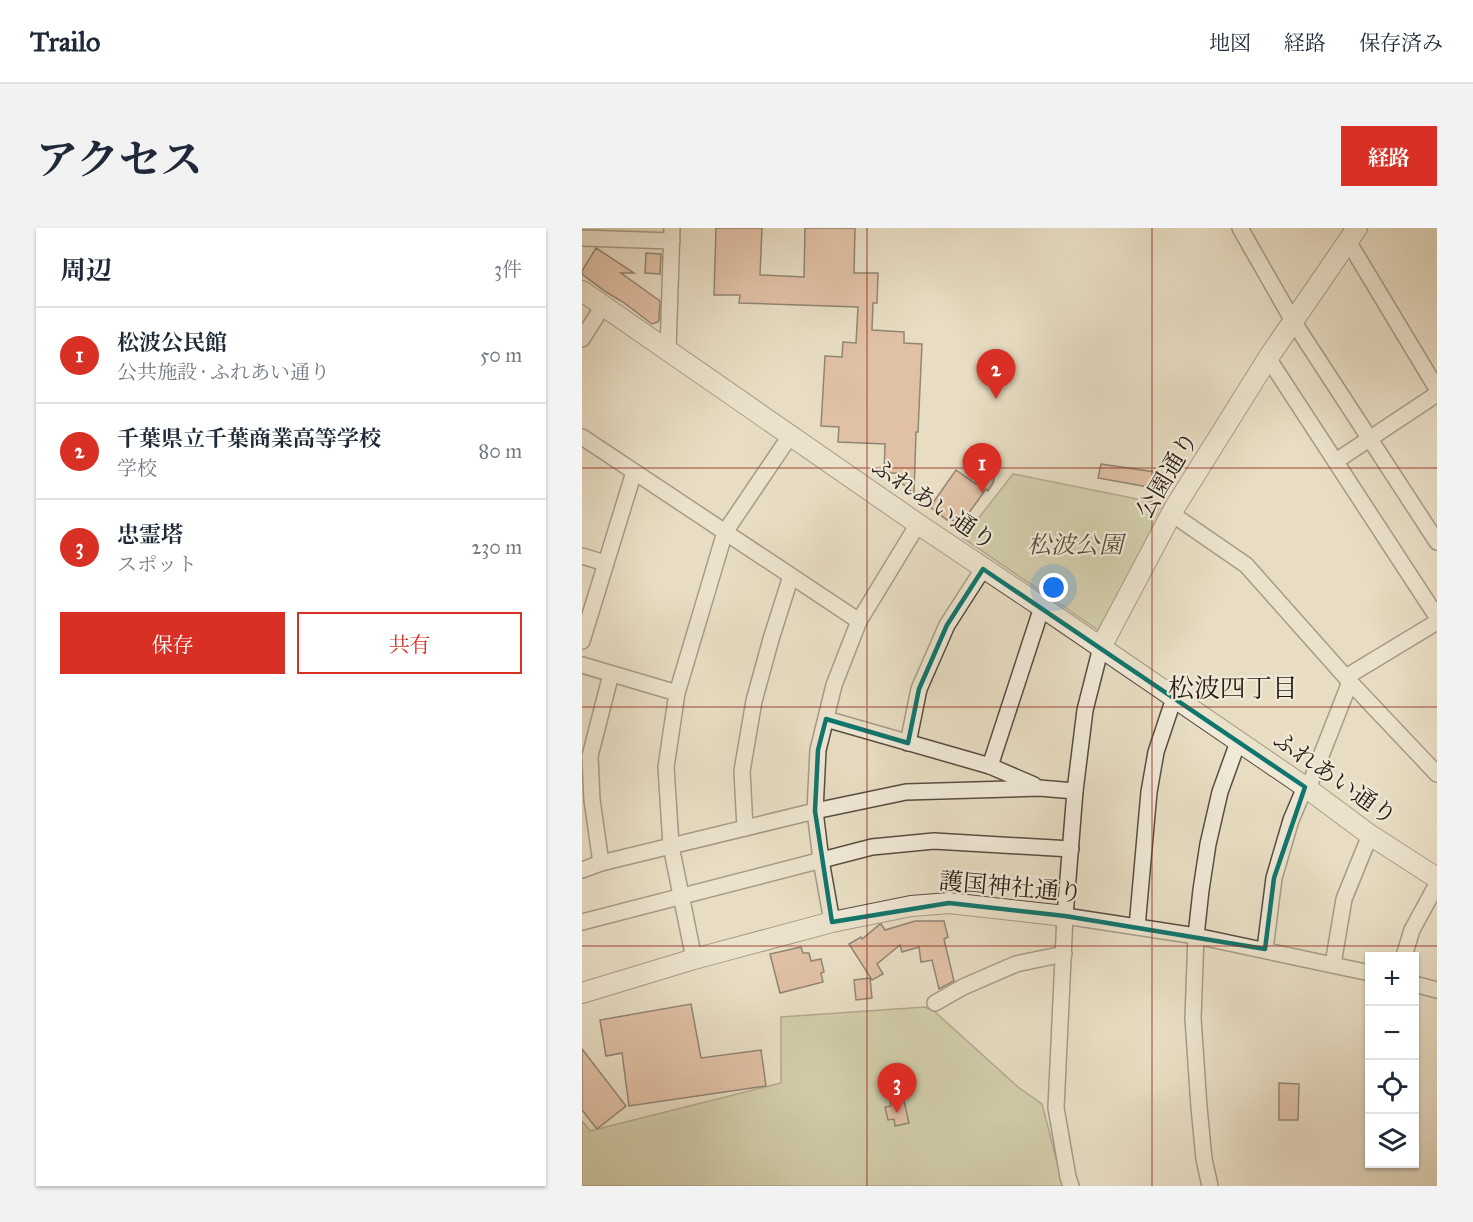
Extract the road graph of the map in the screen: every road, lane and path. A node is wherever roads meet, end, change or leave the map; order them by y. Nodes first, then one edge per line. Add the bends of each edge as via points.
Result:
1 (1240, 228) edge
2 (672, 235) edge
3 (1353, 235) edge
4 (582, 238) edge
5 (582, 291) edge
6 (603, 306) junction
7 (1293, 321) junction
8 (582, 339) edge
9 (668, 350) junction
10 (1268, 358) junction
11 (1437, 392) edge
12 (790, 436) junction
13 (582, 437) edge
14 (1370, 438) junction
15 (1336, 461) junction
16 (634, 472) junction
17 (1172, 514) junction
18 (918, 524) junction
19 (725, 532) junction
20 (1437, 542) edge
21 (582, 556) edge
22 (605, 563) junction
23 (983, 569) junction
24 (791, 576) junction
25 (1042, 607) junction
26 (1437, 620) edge
27 (859, 621) junction
28 (582, 641) edge
29 (1101, 647) junction
30 (582, 665) edge
31 (611, 674) junction
32 (1348, 680) junction
33 (677, 693) junction
34 (1174, 698) junction
35 (826, 719) junction
36 (1238, 742) junction
37 (908, 743) junction
38 (990, 766) junction
39 (1437, 774) edge
40 (1039, 788) junction
41 (1306, 788) junction
42 (1075, 791) junction
43 (815, 811) junction
44 (745, 828) junction
45 (1370, 835) junction
46 (671, 846) junction
47 (1071, 849) junction
48 (821, 860) junction
49 (602, 863) junction
50 (582, 870) edge
51 (1437, 878) edge
52 (1437, 885) edge
53 (681, 897) junction
54 (1065, 916) junction
55 (582, 922) edge
56 (832, 922) junction
57 (1137, 927) junction
58 (1196, 936) junction
59 (1265, 949) junction
60 (1405, 952) edge
61 (1064, 954) junction
62 (694, 959) junction
63 (1333, 964) junction
64 (1365, 972) edge
65 (1419, 985) edge
66 (1437, 990) edge
67 (582, 993) edge
68 (935, 1003) dead end
69 (1071, 1186) edge
70 (1210, 1186) edge

1 - 7 street
2 - 4 street
2 - 9 street
3 - 7 street, 公園通り
3 - 11 street
5 - 6 street, ふれあい通り
6 - 8 street
6 - 9 street, ふれあい通り
7 - 10 street, 公園通り
7 - 14 street
9 - 12 street, ふれあい通り
10 - 15 street
10 - 17 street, 公園通り
11 - 14 street
12 - 18 street, ふれあい通り
12 - 19 street
13 - 16 street
14 - 15 street
14 - 20 street
15 - 26 street
16 - 19 street
16 - 22 street
17 - 29 street, 公園通り
17 - 32 street via 1246,565
18 - 23 street, ふれあい通り
18 - 27 street
19 - 24 street
19 - 33 street
21 - 22 street
22 - 28 street
23 - 25 street, ふれあい通り
23 - 37 street via 947,625 919,689
24 - 27 street
24 - 44 street via 754,701 742,771
25 - 29 street, ふれあい通り
25 - 38 street
26 - 32 street
27 - 35 street via 834,685
29 - 34 street, ふれあい通り
29 - 42 street, 公園通り via 1085,710
30 - 31 street
31 - 33 street
31 - 49 street via 590,756 591,800
32 - 39 street
32 - 41 street
33 - 46 street via 666,766
34 - 36 street, ふれあい通り
34 - 57 street via 1156,752 1149,792
35 - 37 street
35 - 43 street via 818,750
36 - 41 street, ふれあい通り
36 - 58 street via 1220,792 1208,844
37 - 38 street
38 - 40 street
40 - 42 street
40 - 43 street via 906,792
41 - 45 street, ふれあい通り
41 - 59 street via 1291,820 1274,878
42 - 47 street, 公園通り
43 - 44 street
43 - 48 street
44 - 46 street
45 - 51 street, ふれあい通り
45 - 63 street via 1344,899
46 - 49 street
46 - 53 street
47 - 48 street via 934,842 872,847
47 - 54 street, 公園通り
48 - 53 street
48 - 56 street
49 - 50 street
52 - 60 street via 1412,930
53 - 55 street
53 - 62 street
54 - 56 street, 護国神社通り via 949,903 911,906
54 - 57 street, 護国神社通り
54 - 61 street, 公園通り
56 - 62 street, 護国神社通り
57 - 58 street, 護国神社通り
58 - 59 street, 護国神社通り
58 - 70 street via 1193,1018 1204,1159
59 - 63 street, 護国神社通り
61 - 68 street via 1016,964
61 - 69 street, 公園通り via 1056,1107
62 - 67 street, 護国神社通り
63 - 64 street, 護国神社通り
65 - 66 street

